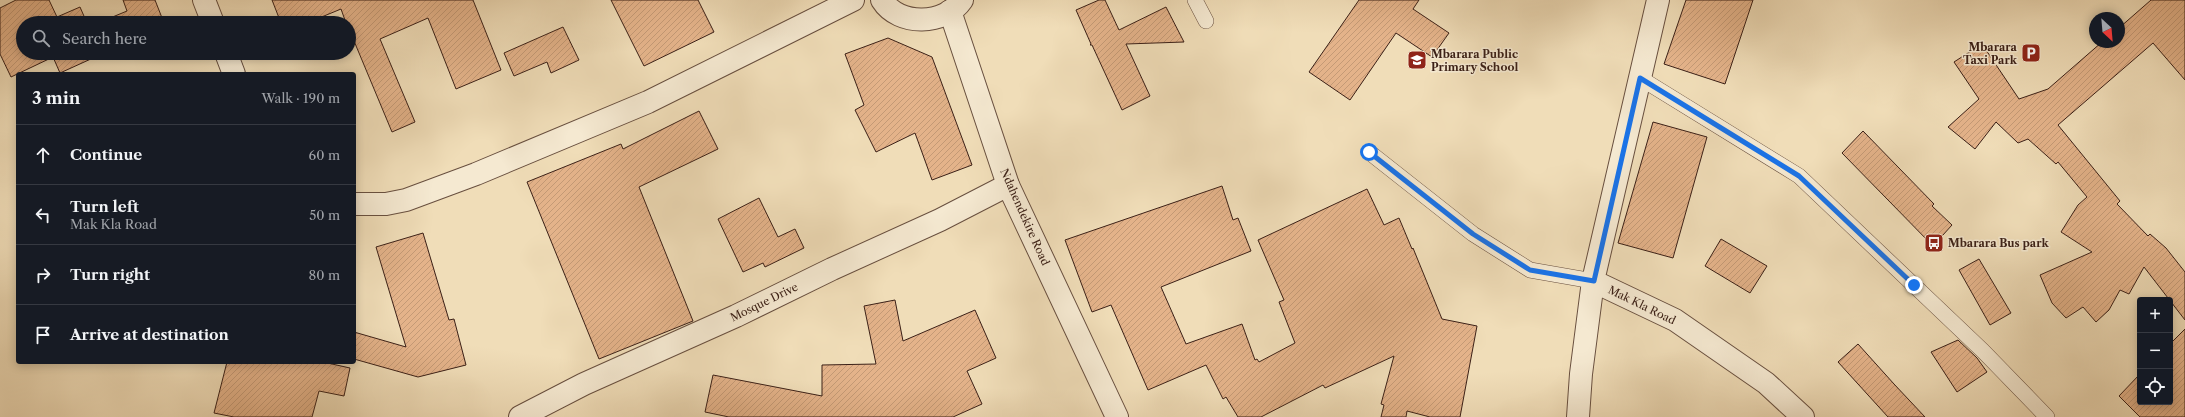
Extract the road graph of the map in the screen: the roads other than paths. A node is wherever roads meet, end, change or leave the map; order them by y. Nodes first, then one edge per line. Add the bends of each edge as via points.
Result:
1 (204, 0) edge
2 (853, 0) edge
3 (882, 0) edge
4 (1195, 0) edge
5 (1658, 0) edge
6 (956, 5) edge
7 (210, 16) edge
8 (1206, 21) dead end
9 (229, 60) edge
10 (233, 72) edge
11 (1640, 78) junction
12 (1369, 152) dead end
13 (1008, 184) junction
14 (356, 204) edge
15 (1594, 281) junction
16 (520, 417) edge
17 (1117, 417) edge
18 (1578, 417) edge
19 (1803, 417) edge
20 (2047, 417) edge

1 - 7 street
2 - 14 street via 648,102 476,174 406,200 386,204
3 - 6 street via 897,14 914,20 931,19
4 - 8 lane
5 - 11 street
6 - 13 street, Ndahendekire Road
9 - 10 street
11 - 15 street
11 - 20 lane via 1799,176 1983,351
12 - 15 lane via 1473,234 1530,270
13 - 16 street, Mosque Drive via 940,220 584,384
13 - 17 street, Ndahendekire Road
15 - 18 street via 1581,374
15 - 19 street, Mak Kla Road via 1675,320 1766,383

